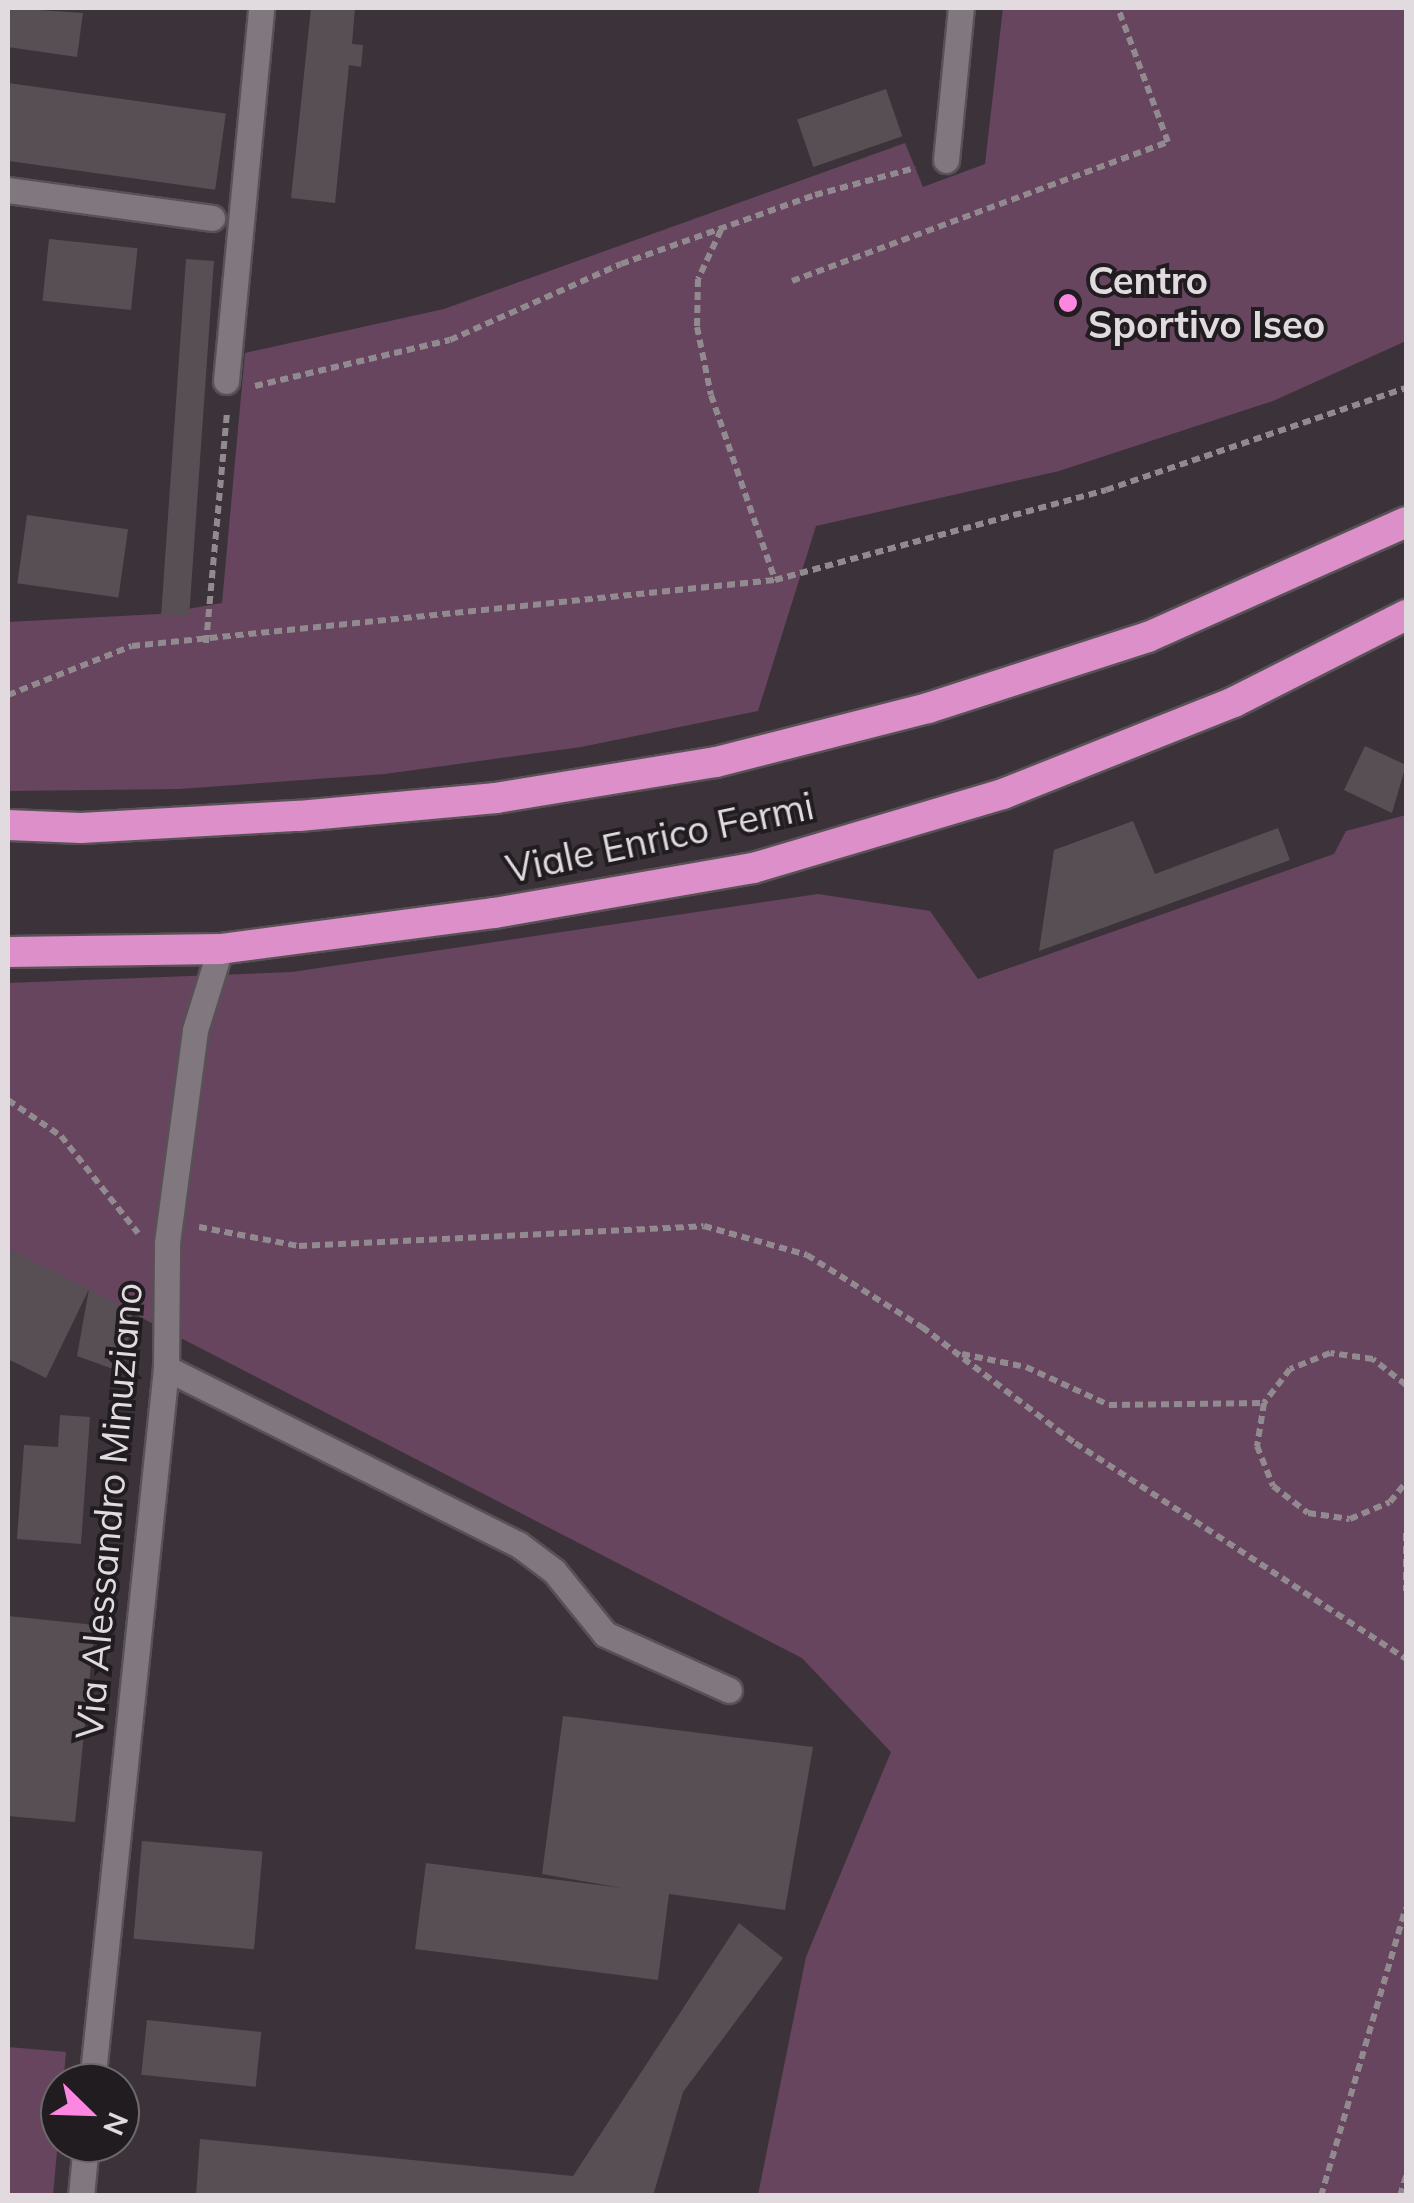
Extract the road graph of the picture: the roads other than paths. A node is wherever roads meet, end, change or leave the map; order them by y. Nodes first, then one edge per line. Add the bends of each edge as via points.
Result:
1 (260, 8) edge
2 (961, 8) edge
3 (946, 160) road end
4 (8, 190) edge
5 (212, 218) dead end
6 (228, 386) road end
7 (1406, 522) edge
8 (1406, 615) edge
9 (8, 826) edge
10 (220, 949) junction
11 (8, 952) edge
12 (166, 1368) junction
13 (729, 1690) dead end
14 (94, 2063) edge
15 (84, 2163) edge
16 (81, 2196) edge

1 - 6 street
2 - 3 street
4 - 5 street
7 - 9 highway, Viale Enrico Fermi via 1148,636 928,708 716,762 496,798 378,809 82,828
8 - 10 highway, Viale Enrico Fermi via 1234,702 1003,794 753,868 495,913
10 - 11 highway, Viale Enrico Fermi
10 - 12 street, Via Alessandro Minuziano via 195,1030 167,1242
12 - 13 street via 518,1544 554,1571 606,1634
12 - 14 street, Via Alessandro Minuziano
15 - 16 street

